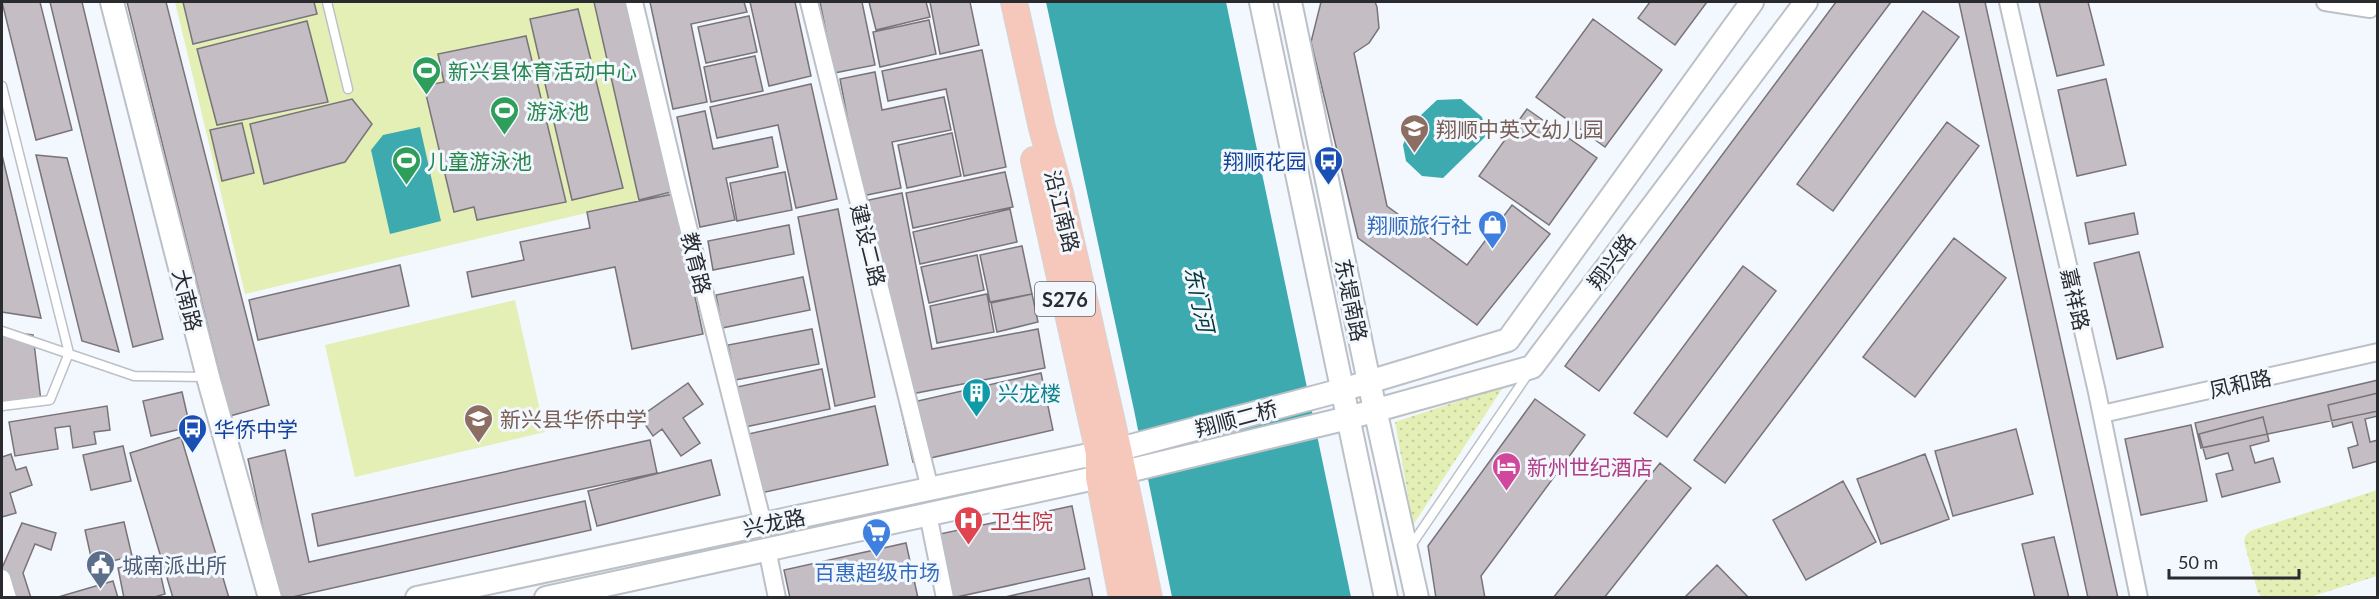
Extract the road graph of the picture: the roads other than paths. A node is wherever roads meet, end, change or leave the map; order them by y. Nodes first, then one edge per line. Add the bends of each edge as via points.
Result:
1 (112, 2) edge
2 (327, 2) edge
3 (634, 2) edge
4 (809, 2) edge
5 (1000, 2) edge
6 (1014, 2) edge
7 (1261, 2) edge
8 (1290, 2) edge
9 (1752, 2) edge
10 (1806, 2) edge
11 (2008, 2) edge
12 (2325, 2) edge
13 (2374, 10) edge
14 (2, 86) edge
15 (348, 89) dead end
16 (2, 331) edge
17 (2378, 352) edge
18 (69, 353) junction
19 (1532, 367) junction
20 (208, 377) junction
21 (1369, 382) junction
22 (1342, 390) junction
23 (2, 406) edge
24 (1376, 410) junction
25 (2102, 414) junction
26 (1347, 418) junction
27 (1118, 461) junction
28 (930, 489) junction
29 (928, 514) junction
30 (763, 524) junction
31 (767, 549) junction
32 (1407, 552) junction
33 (2, 578) edge
34 (8, 597) edge
35 (270, 597) edge
36 (417, 597) edge
37 (546, 597) edge
38 (777, 597) edge
39 (945, 597) edge
40 (1122, 597) edge
41 (1149, 597) edge
42 (1386, 597) edge
43 (1417, 597) edge
44 (2139, 597) edge

1 - 20 main road, 大南路
2 - 15 lane
3 - 30 street, 教育路
4 - 28 street, 建设二路
5 - 27 main road, 沿江南路 / S276
6 - 27 main road, 沿江南路 / S276
7 - 22 main road, 东堤南路
8 - 21 main road, 东堤南路
9 - 21 main road, 翔兴路 via 1508,340
10 - 19 main road, 翔兴路
11 - 25 street, 嘉祥路
12 - 13 street
14 - 18 lane
16 - 18 lane
17 - 25 street, 凤和路
18 - 20 lane via 134,376
18 - 23 lane via 50,400
19 - 24 main road
19 - 32 lane
20 - 35 main road, 大南路
21 - 22 main road, 翔兴路
21 - 24 main road, 东堤南路
22 - 26 main road, 东堤南路
22 - 27 main road, 翔顺二桥
24 - 26 main road
24 - 32 main road, 东堤南路
25 - 44 street, 嘉祥路
26 - 27 main road, 翔顺二桥
26 - 42 main road, 东堤南路
27 - 28 main road, 兴龙路
27 - 29 main road, 兴龙路
27 - 40 main road, 沿江南路 / S276
27 - 41 main road, 沿江南路 / S276
28 - 30 main road, 兴龙路
29 - 31 main road, 兴龙路
29 - 39 street
30 - 36 main road, 兴龙路
31 - 37 main road, 兴龙路
31 - 38 street
32 - 43 main road, 东堤南路
33 - 34 street

